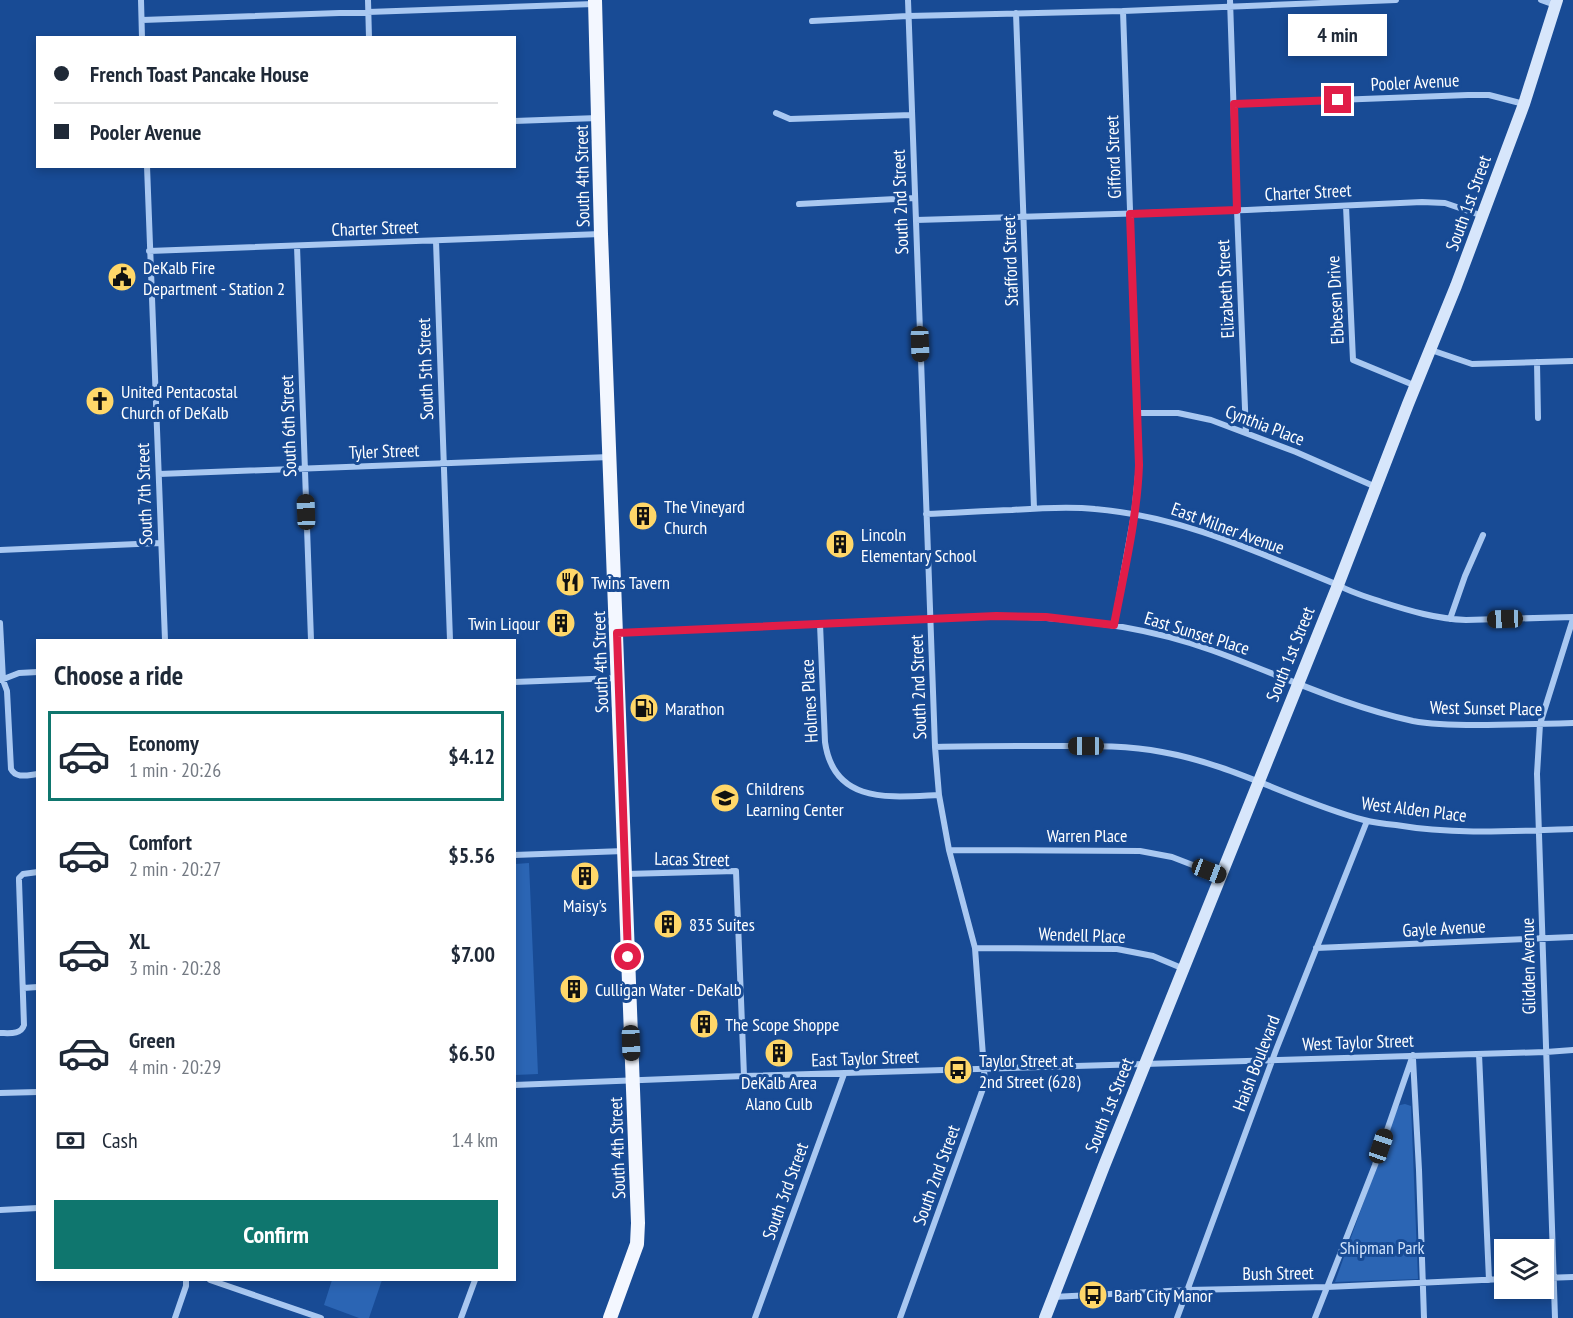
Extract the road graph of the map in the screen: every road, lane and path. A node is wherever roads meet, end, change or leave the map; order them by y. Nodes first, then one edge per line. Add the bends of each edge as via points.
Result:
1 (141, 0) edge
2 (368, 0) edge
3 (908, 0) edge
4 (1396, 0) edge
5 (1541, 0) edge
6 (595, 2) edge
7 (1556, 2) edge
8 (1230, 3) edge
9 (1123, 10) junction
10 (368, 12) junction
11 (1016, 13) junction
12 (908, 16) junction
13 (142, 20) junction
14 (812, 21) dead end
15 (142, 36) edge
16 (369, 36) edge
17 (1234, 104) junction
18 (1524, 104) junction
19 (776, 113) dead end
20 (912, 115) junction
21 (598, 118) junction
22 (516, 121) edge
23 (147, 168) edge
24 (915, 198) junction
25 (799, 204) dead end
26 (1346, 206) junction
27 (1237, 210) junction
28 (1130, 214) junction
29 (1483, 216) junction
30 (1023, 217) junction
31 (916, 220) junction
32 (601, 234) junction
33 (436, 241) junction
34 (297, 246) junction
35 (150, 251) junction
36 (1431, 350) junction
37 (1573, 361) edge
38 (1537, 362) junction
39 (1416, 386) junction
40 (1137, 413) junction
41 (1538, 418) dead end
42 (1246, 433) junction
43 (610, 457) junction
44 (443, 463) junction
45 (305, 469) junction
46 (159, 474) junction
47 (1376, 487) junction
48 (1034, 508) junction
49 (926, 514) junction
50 (1134, 514) junction
51 (1483, 535) dead end
52 (160, 543) junction
53 (0, 550) edge
54 (1338, 585) junction
55 (1573, 618) edge
56 (930, 619) junction
57 (1450, 620) junction
58 (0, 623) edge
59 (820, 624) junction
60 (1114, 625) junction
61 (617, 633) junction
62 (165, 639) edge
63 (311, 639) edge
64 (450, 639) edge
65 (36, 672) edge
66 (619, 678) junction
67 (1, 680) edge
68 (516, 682) edge
69 (1298, 683) junction
70 (1573, 723) edge
71 (1540, 724) junction
72 (935, 747) junction
73 (36, 774) edge
74 (1258, 782) junction
75 (939, 795) junction
76 (1367, 821) junction
77 (1573, 829) edge
78 (1539, 830) junction
79 (949, 850) junction
80 (624, 851) junction
81 (516, 855) edge
82 (36, 872) edge
83 (625, 874) junction
84 (1221, 876) junction
85 (1573, 937) edge
86 (1543, 938) junction
87 (975, 948) junction
88 (1316, 948) junction
89 (1184, 969) junction
90 (36, 987) edge
91 (23, 988) junction
92 (0, 1033) edge
93 (1573, 1050) edge
94 (1545, 1052) junction
95 (1479, 1054) junction
96 (1413, 1056) junction
97 (1272, 1060) junction
98 (1145, 1065) junction
99 (984, 1069) junction
100 (844, 1074) junction
101 (744, 1076) junction
102 (633, 1081) junction
103 (516, 1085) edge
104 (36, 1092) edge
105 (0, 1093) edge
106 (36, 1208) edge
107 (0, 1210) edge
108 (1552, 1239) edge
109 (1573, 1277) edge
110 (1554, 1278) joint
111 (1489, 1280) junction
112 (1494, 1280) edge
113 (186, 1281) edge
114 (213, 1281) edge
115 (475, 1281) edge
116 (1423, 1282) junction
117 (1327, 1287) junction
118 (1187, 1290) junction
119 (1053, 1297) junction
120 (175, 1318) edge
121 (321, 1318) edge
122 (461, 1318) edge
123 (610, 1318) edge
124 (755, 1318) edge
125 (900, 1318) edge
126 (1045, 1318) edge
127 (1177, 1318) edge
128 (1316, 1318) edge
129 (1424, 1318) edge
130 (1555, 1318) edge

1 - 13 street
2 - 10 street
3 - 12 street, South 2nd Street
4 - 8 street
5 - 7 street
6 - 10 street
6 - 21 main road, South 4th Street
7 - 18 street, South 1st Street
8 - 9 street
8 - 17 street, Elizabeth Street
9 - 11 street
9 - 28 street, Gifford Street
10 - 13 street
10 - 16 street
11 - 12 street
11 - 30 street, Stafford Street
12 - 14 street
12 - 20 street, South 2nd Street
13 - 15 street
17 - 18 street, Pooler Avenue via 1468,95 1495,96
17 - 27 street, Elizabeth Street
18 - 29 street, South 1st Street
19 - 20 street via 790,119
20 - 24 street, South 2nd Street
21 - 22 street
21 - 32 main road, South 4th Street
23 - 35 street, South 7th Street
24 - 25 street
24 - 31 street, South 2nd Street
26 - 27 street, Charter Street
26 - 29 street, Charter Street via 1445,203
26 - 39 street, Ebbesen Drive via 1353,360
27 - 28 street, Charter Street
27 - 42 street, Elizabeth Street
28 - 30 street, Charter Street
28 - 40 street, Gifford Street
29 - 36 street, South 1st Street
30 - 31 street, Charter Street
30 - 48 street, Stafford Street
31 - 49 street, South 2nd Street
32 - 33 street, Charter Street
32 - 43 main road, South 4th Street
33 - 34 street, Charter Street
33 - 44 street, South 5th Street
34 - 35 street, Charter Street
34 - 45 street, South 6th Street
35 - 46 street, South 7th Street
36 - 38 street via 1472,364
36 - 39 street, South 1st Street
37 - 38 street
38 - 41 street
39 - 47 street, South 1st Street
40 - 42 street, Cynthia Place via 1186,414
40 - 50 street, Gifford Street via 1139,465
42 - 47 street, Cynthia Place
43 - 44 street, Tyler Street
43 - 61 main road, South 4th Street
44 - 45 street, Tyler Street
44 - 64 street, South 5th Street
45 - 46 street, Tyler Street
45 - 63 street, South 6th Street
46 - 52 street, South 7th Street
47 - 54 street, South 1st Street
48 - 49 street, East Milner Avenue
48 - 50 street, East Milner Avenue via 1092,508
49 - 56 street, South 2nd Street
50 - 54 street, East Milner Avenue via 1208,533
50 - 60 street, Gifford Street
51 - 57 street
52 - 53 street
52 - 62 street, South 7th Street
54 - 57 street, East Milner Avenue via 1405,610
54 - 69 street, South 1st Street
55 - 57 street, East Milner Avenue
55 - 71 street, Glidden Avenue
56 - 59 street, East Sunset Place
56 - 60 street, East Sunset Place via 1032,616
56 - 72 street, South 2nd Street
58 - 67 street
59 - 61 street, East Sunset Place
59 - 75 street, Holmes Place via 825,742 835,771 866,794
60 - 69 street, East Sunset Place via 1188,643
61 - 66 main road, South 4th Street
65 - 67 street
66 - 68 street
66 - 80 main road, South 4th Street
67 - 73 street via 6,691 11,769 20,776
69 - 71 street, West Sunset Place via 1364,708 1414,721
69 - 74 street, South 1st Street
70 - 71 street, West Sunset Place
71 - 78 street, Glidden Avenue
72 - 74 street, West Alden Place via 1138,748 1186,757
72 - 75 street, South 2nd Street
74 - 76 street, West Alden Place
74 - 84 street, South 1st Street
75 - 79 street, South 2nd Street
76 - 78 street, West Alden Place via 1430,830
76 - 88 street, Haish Boulevard
77 - 78 street, West Alden Place
78 - 86 street, Glidden Avenue
79 - 84 street, Warren Place via 1130,849 1172,857
79 - 87 street, South 2nd Street
80 - 81 street
80 - 83 main road, South 4th Street
82 - 91 street via 26,872 19,881
83 - 101 street, Lacas Street via 736,871
83 - 102 main road, South 4th Street
84 - 89 street, South 1st Street
85 - 86 street, Gayle Avenue
86 - 88 street, Gayle Avenue
86 - 94 street, Glidden Avenue
87 - 89 street, Wendell Place via 1117,949 1153,956
87 - 99 street, South 2nd Street
88 - 97 street, Haish Boulevard
89 - 98 street, South 1st Street
90 - 91 street
91 - 92 street via 23,1029
93 - 94 street, West Taylor Street
94 - 95 street, West Taylor Street
94 - 108 street, Glidden Avenue
95 - 96 street, West Taylor Street
95 - 111 street
96 - 97 street, West Taylor Street
96 - 116 street
96 - 117 street
97 - 98 street, West Taylor Street
97 - 118 street, Haish Boulevard
98 - 99 street, East Taylor Street
98 - 119 street, South 1st Street
99 - 100 street, East Taylor Street
99 - 125 street, South 2nd Street via 985,1083
100 - 101 street, East Taylor Street
100 - 124 street, South 3rd Street
101 - 102 street, East Taylor Street
102 - 103 street, East Taylor Street
102 - 123 main road, South 4th Street via 638,1235
104 - 105 street
106 - 107 street
109 - 110 street
110 - 130 street, Glidden Avenue
111 - 112 street, Bush Street
111 - 116 street, Bush Street
113 - 120 street
114 - 121 street
115 - 122 street
116 - 117 street, Bush Street
116 - 129 street
117 - 118 street, Bush Street
117 - 128 street
118 - 119 street, Bush Street
118 - 127 street, Haish Boulevard
119 - 126 street, South 1st Street

